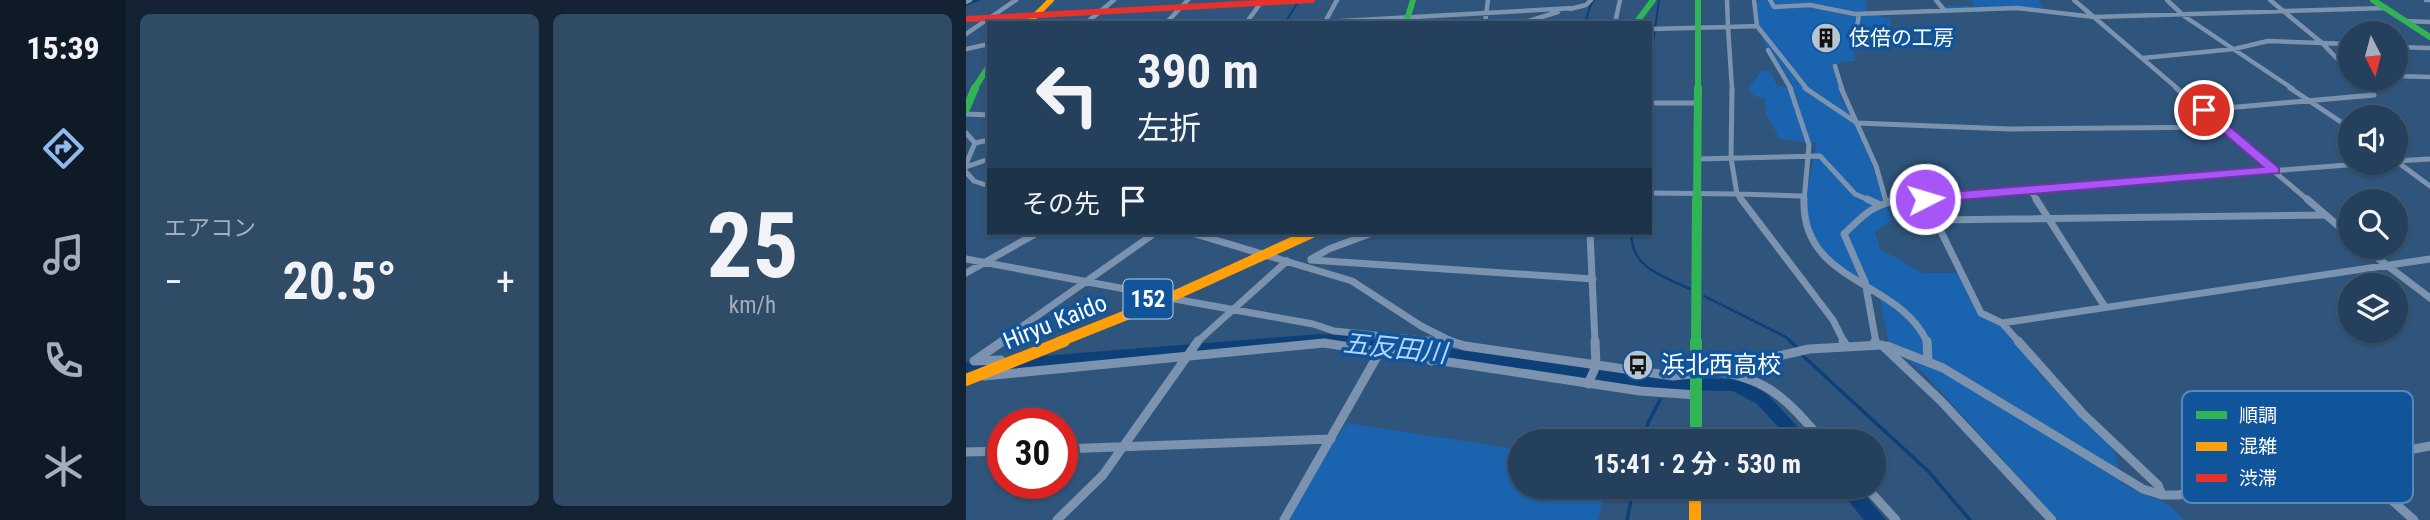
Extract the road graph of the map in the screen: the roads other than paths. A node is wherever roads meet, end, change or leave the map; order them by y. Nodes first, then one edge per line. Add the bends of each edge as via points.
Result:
1 (1016, 0) edge
2 (1051, 0) edge
3 (1114, 0) edge
4 (1312, 0) edge
5 (1338, 0) edge
6 (1413, 0) edge
7 (1488, 0) edge
8 (1562, 0) edge
9 (1591, 0) edge
10 (1620, 0) edge
11 (1646, 0) edge
12 (1653, 0) edge
13 (1698, 0) edge
14 (1727, 0) edge
15 (1754, 0) edge
16 (1770, 0) edge
17 (1936, 0) edge
18 (2074, 0) edge
19 (2167, 0) edge
20 (2270, 0) edge
21 (2373, 0) edge
22 (1262, 1) edge
23 (1185, 4) edge
24 (1563, 8) junction
25 (1574, 8) junction
26 (2386, 8) junction
27 (1944, 10) junction
28 (2282, 10) junction
29 (1099, 12) junction
30 (1486, 12) junction
31 (1859, 14) junction
32 (1039, 15) junction
33 (2184, 16) junction
34 (991, 17) junction
35 (2094, 17) junction
36 (966, 19) edge
37 (1407, 20) edge
38 (1031, 21) edge
39 (1088, 21) edge
40 (1168, 21) edge
41 (1247, 21) edge
42 (1326, 21) edge
43 (1366, 21) edge
44 (1485, 21) edge
45 (1529, 21) edge
46 (1615, 21) edge
47 (1630, 21) edge
48 (1637, 21) edge
49 (2405, 21) edge
50 (2408, 21) edge
51 (2430, 22) edge
52 (2408, 23) edge
53 (1757, 26) junction
54 (1728, 27) junction
55 (1857, 27) dead end
56 (1697, 28) junction
57 (1653, 29) edge
58 (966, 34) edge
59 (1763, 36) junction
60 (2430, 37) edge
61 (2322, 43) junction
62 (987, 44) edge
63 (2338, 44) edge
64 (2408, 47) edge
65 (2234, 48) junction
66 (2430, 48) edge
67 (966, 49) edge
68 (2142, 58) junction
69 (2338, 60) edge
70 (1835, 66) dead end
71 (987, 70) edge
72 (2408, 77) edge
73 (2430, 78) edge
74 (2370, 91) edge
75 (969, 93) edge
76 (2314, 102) junction
77 (1652, 103) edge
78 (1697, 103) junction
79 (2204, 110) junction
80 (966, 112) edge
81 (987, 115) edge
82 (2338, 119) edge
83 (1857, 123) junction
84 (2223, 127) junction
85 (966, 133) edge
86 (987, 140) edge
87 (975, 143) junction
88 (1807, 156) junction
89 (1731, 158) junction
90 (1696, 159) junction
91 (2430, 159) edge
92 (987, 160) edge
93 (2408, 160) edge
94 (2338, 166) edge
95 (966, 168) edge
96 (2275, 170) junction
97 (2408, 170) edge
98 (987, 185) edge
99 (2430, 186) edge
100 (2030, 190) junction
101 (1652, 193) edge
102 (1696, 194) junction
103 (1737, 194) junction
104 (1801, 196) junction
105 (1925, 199) junction
106 (1883, 203) junction
107 (2325, 215) junction
108 (2047, 218) junction
109 (1935, 220) junction
110 (2338, 226) edge
111 (1033, 235) edge
112 (1152, 235) edge
113 (1199, 235) edge
114 (1290, 235) edge
115 (1308, 235) edge
116 (1366, 235) edge
117 (1590, 235) edge
118 (1254, 252) junction
119 (1267, 255) junction
120 (966, 259) edge
121 (2377, 259) edge
122 (2430, 259) edge
123 (1311, 260) junction
124 (1287, 261) junction
125 (984, 262) junction
126 (1301, 265) junction
127 (2385, 266) junction
128 (966, 273) edge
129 (1593, 279) junction
130 (1086, 281) junction
131 (1866, 285) junction
132 (1157, 295) junction
133 (1169, 298) junction
134 (2430, 298) edge
135 (2105, 307) junction
136 (1234, 309) junction
137 (2002, 323) junction
138 (1442, 344) junction
139 (1879, 345) junction
140 (1846, 346) junction
141 (1379, 353) junction
142 (1189, 355) junction
143 (1433, 358) junction
144 (1000, 360) junction
145 (1928, 361) junction
146 (1595, 367) junction
147 (1710, 372) junction
148 (973, 376) edge
149 (1589, 382) junction
150 (1697, 384) junction
151 (1696, 429) edge
152 (1812, 429) edge
153 (1331, 439) junction
154 (1122, 446) junction
155 (1078, 448) edge
156 (987, 451) edge
157 (966, 452) edge
158 (2182, 494) edge
159 (2162, 495) junction
160 (1695, 499) edge
161 (1877, 499) edge
162 (2395, 503) edge
163 (1057, 520) edge
164 (1284, 520) edge
165 (1695, 520) edge
166 (1896, 520) edge
167 (2052, 520) edge
168 (2414, 520) edge

1 - 34 street
2 - 32 main road
3 - 29 street
4 - 22 main road
5 - 42 street
6 - 37 main road
7 - 30 street
8 - 24 street
9 - 25 street
10 - 46 street
11 - 47 main road
12 - 48 main road
13 - 56 main road
14 - 54 street
15 - 53 street
16 - 31 street via 1776,8 1810,5
17 - 27 street
18 - 35 street
19 - 33 street
20 - 28 street
21 - 26 main road
22 - 23 main road
22 - 41 street
23 - 29 main road
23 - 40 street
24 - 25 street
24 - 30 street
25 - 45 street
26 - 28 street
26 - 49 main road
27 - 31 street
27 - 35 street via 2017,8
28 - 33 street
28 - 61 street
29 - 32 main road
29 - 39 street
30 - 37 street
30 - 44 street
31 - 55 street
32 - 34 main road
32 - 38 main road
33 - 35 street
33 - 65 street
34 - 36 main road
34 - 58 street
35 - 68 street
37 - 43 street
50 - 51 street
52 - 60 main road
53 - 54 street
53 - 59 street
54 - 56 street
54 - 89 street
56 - 57 street
56 - 78 main road
59 - 83 street via 1808,91
59 - 88 street via 1793,87 1810,148
61 - 63 street
61 - 65 street via 2268,41
61 - 69 street
62 - 67 street
64 - 66 street
65 - 68 street
65 - 76 street
68 - 79 street
70 - 83 street via 1843,98
71 - 75 main road
72 - 73 street
74 - 76 street via 2374,95
75 - 80 main road
76 - 79 street
76 - 82 street
77 - 78 street
78 - 90 main road
79 - 84 street
80 - 81 street
83 - 84 street via 2009,129
83 - 106 street via 1883,182
84 - 96 street
85 - 87 street
86 - 87 street
87 - 95 street
88 - 89 street
88 - 104 street via 1808,177
88 - 106 street via 1820,156 1856,194
89 - 90 street
89 - 103 street
90 - 102 main road
91 - 93 street
92 - 95 street
94 - 96 street
95 - 98 street via 975,181
96 - 100 street
96 - 107 street
97 - 99 street
100 - 105 street
100 - 108 street
101 - 102 street
102 - 103 street
102 - 150 main road
103 - 104 street
103 - 140 street via 1833,320
104 - 131 street via 1814,245 1849,278
105 - 106 street
105 - 109 street
106 - 131 street via 1866,212 1844,234
107 - 108 street
107 - 110 street
108 - 109 street
108 - 135 street
109 - 137 street via 1981,313
111 - 125 street
112 - 130 street
113 - 118 street
114 - 118 main road, Hiryu Kaido / 152
115 - 119 main road, Hiryu Kaido / 152
116 - 123 street
117 - 129 street
118 - 119 street
118 - 132 main road, Hiryu Kaido / 152
119 - 124 street
119 - 133 main road, Hiryu Kaido / 152
120 - 125 street
121 - 127 street
122 - 127 street
123 - 126 street
123 - 129 street
124 - 126 street
124 - 136 street
125 - 128 street
125 - 130 street
126 - 138 street via 1375,291
127 - 134 street
127 - 135 street
129 - 146 street
130 - 132 street
130 - 144 street via 974,361
131 - 139 street
131 - 145 street via 1921,324 1929,339
132 - 144 main road, Hiryu Kaido / 152
133 - 136 street
133 - 148 main road, Hiryu Kaido / 152
135 - 137 street
136 - 138 street via 1334,331
136 - 142 street
137 - 159 street via 2083,414 2158,485
138 - 143 street
138 - 146 street
139 - 140 street
139 - 145 street
139 - 167 street via 1941,401
140 - 147 street via 1809,349
141 - 142 street via 1324,343
141 - 143 street
141 - 153 street
142 - 148 street
142 - 154 street
143 - 149 street
144 - 148 main road, Hiryu Kaido / 152
145 - 159 street via 2143,489
146 - 149 street
146 - 150 street
147 - 150 street
147 - 152 street via 1736,374 1771,386
149 - 150 street via 1640,391
150 - 151 main road
153 - 154 street
153 - 164 street
154 - 155 street
154 - 163 street via 1103,475
156 - 157 street
158 - 159 street
160 - 165 main road
161 - 166 street
162 - 168 street

